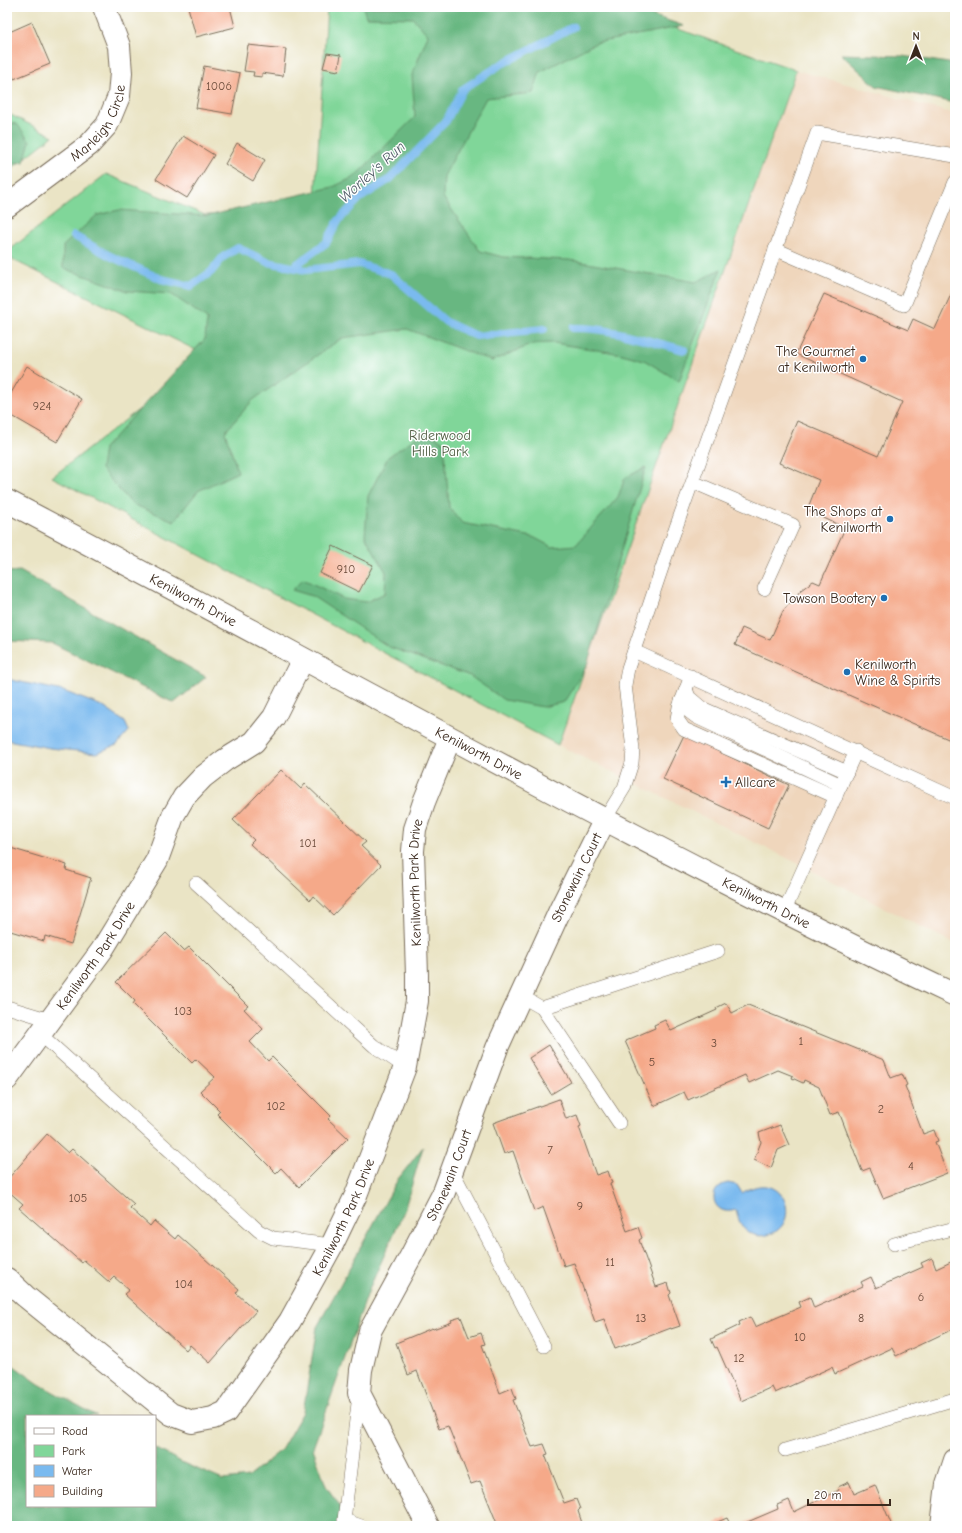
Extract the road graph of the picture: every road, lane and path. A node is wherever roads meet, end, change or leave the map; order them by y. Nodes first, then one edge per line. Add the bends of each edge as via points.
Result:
1 (104, 7) edge
2 (955, 156) edge
3 (955, 182) edge
4 (7, 206) edge
5 (775, 249) junction
6 (693, 482) junction
7 (7, 502) edge
8 (764, 589) dead end
9 (634, 651) junction
10 (303, 660) junction
11 (691, 676) junction
12 (684, 695) junction
13 (450, 738) junction
14 (856, 751) junction
15 (847, 772) junction
16 (838, 791) junction
17 (955, 798) edge
18 (605, 819) junction
19 (196, 883) dead end
20 (784, 912) junction
21 (718, 951) dead end
22 (955, 995) edge
23 (521, 996) junction
24 (7, 1007) edge
25 (542, 1008) junction
26 (45, 1027) junction
27 (405, 1067) junction
28 (7, 1079) edge
29 (619, 1123) dead end
30 (452, 1170) junction
31 (955, 1228) edge
32 (894, 1244) dead end
33 (332, 1245) junction
34 (7, 1279) edge
35 (544, 1346) dead end
36 (359, 1394) junction
37 (955, 1399) edge
38 (785, 1450) dead end
39 (955, 1460) edge
40 (361, 1526) edge
41 (428, 1526) edge
42 (942, 1526) edge

1 - 4 street, Marleigh Circle via 119,46 121,73 119,96 107,125 89,145
2 - 5 lane via 817,133
3 - 5 lane via 904,305
5 - 6 lane
6 - 8 lane via 793,525
6 - 9 lane
7 - 10 street, Kenilworth Drive
9 - 11 lane
9 - 18 lane via 625,685 633,749 632,763 624,788
10 - 13 street, Kenilworth Drive
10 - 26 street, Kenilworth Park Drive via 274,717 254,742 202,777 184,797 173,816 157,860 102,950
11 - 12 lane
11 - 14 lane
12 - 15 lane via 702,708
12 - 16 lane via 684,708 696,717
13 - 18 street, Kenilworth Drive
13 - 27 street, Kenilworth Park Drive via 415,829 412,851 417,1001
14 - 15 lane
14 - 17 lane
15 - 16 lane
16 - 20 lane
18 - 20 street, Kenilworth Drive
18 - 23 street, Stonewain Court
19 - 27 lane via 374,1046
20 - 22 street, Kenilworth Drive
21 - 25 lane
23 - 25 lane
23 - 30 street, Stonewain Court via 497,1048
24 - 26 lane
25 - 29 lane
26 - 28 street, Kenilworth Park Drive
26 - 33 lane via 259,1231 273,1238
27 - 33 street, Kenilworth Park Drive via 356,1195
30 - 35 lane
30 - 36 street, Stonewain Court via 444,1192 412,1256 370,1331 361,1370
31 - 32 lane
33 - 34 street, Kenilworth Park Drive via 290,1321 226,1412 213,1418 192,1422 171,1414
36 - 40 lane via 344,1520
36 - 41 street
37 - 38 lane
39 - 42 street via 947,1484

